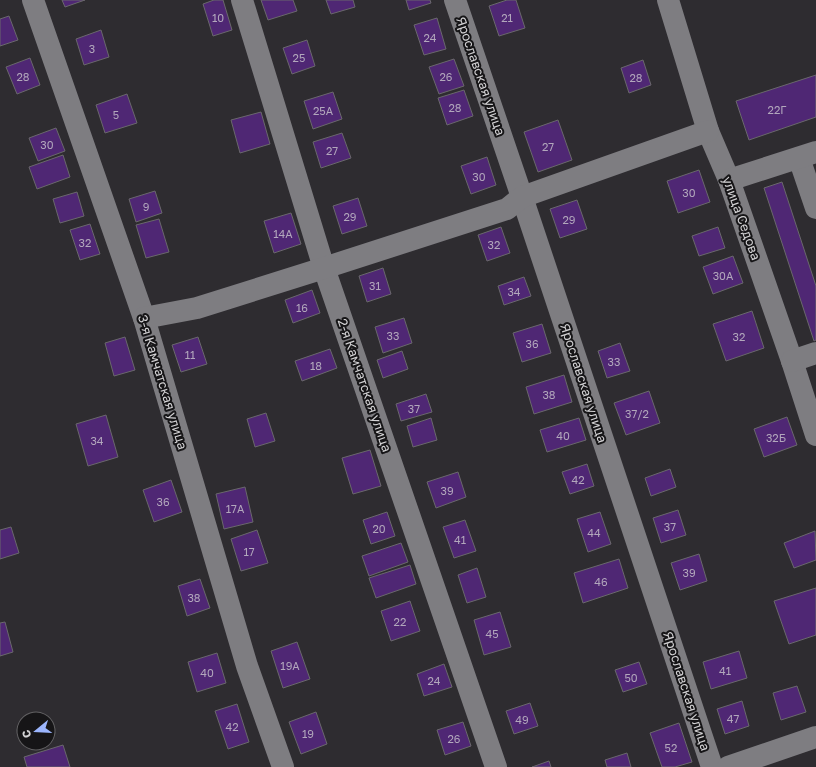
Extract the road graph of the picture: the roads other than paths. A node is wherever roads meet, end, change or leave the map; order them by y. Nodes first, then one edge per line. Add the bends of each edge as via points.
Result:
1 (33, 0) edge
2 (242, 0) edge
3 (455, 0) edge
4 (668, 0) edge
5 (708, 131) junction
6 (808, 155) edge
7 (729, 180) junction
8 (522, 197) junction
9 (816, 208) edge
10 (324, 268) junction
11 (144, 318) junction
12 (816, 353) edge
13 (792, 361) junction
14 (816, 436) edge
15 (816, 737) edge
16 (282, 767) edge
17 (496, 767) edge
18 (712, 767) edge
19 (728, 767) edge

1 - 11 street, 3-я Камчатская улица
2 - 10 street, 2-я Камчатская улица
3 - 8 street, Ярославская улица
4 - 5 street, улица Седова
5 - 7 street, улица Седова
5 - 8 street
6 - 7 street
6 - 9 street
7 - 13 street, улица Седова
8 - 10 street via 507,209
8 - 18 street, Ярославская улица
10 - 11 street via 197,308
10 - 17 street, 2-я Камчатская улица
11 - 16 street, 3-я Камчатская улица via 247,666
12 - 13 street
13 - 14 street, улица Седова
15 - 19 street

